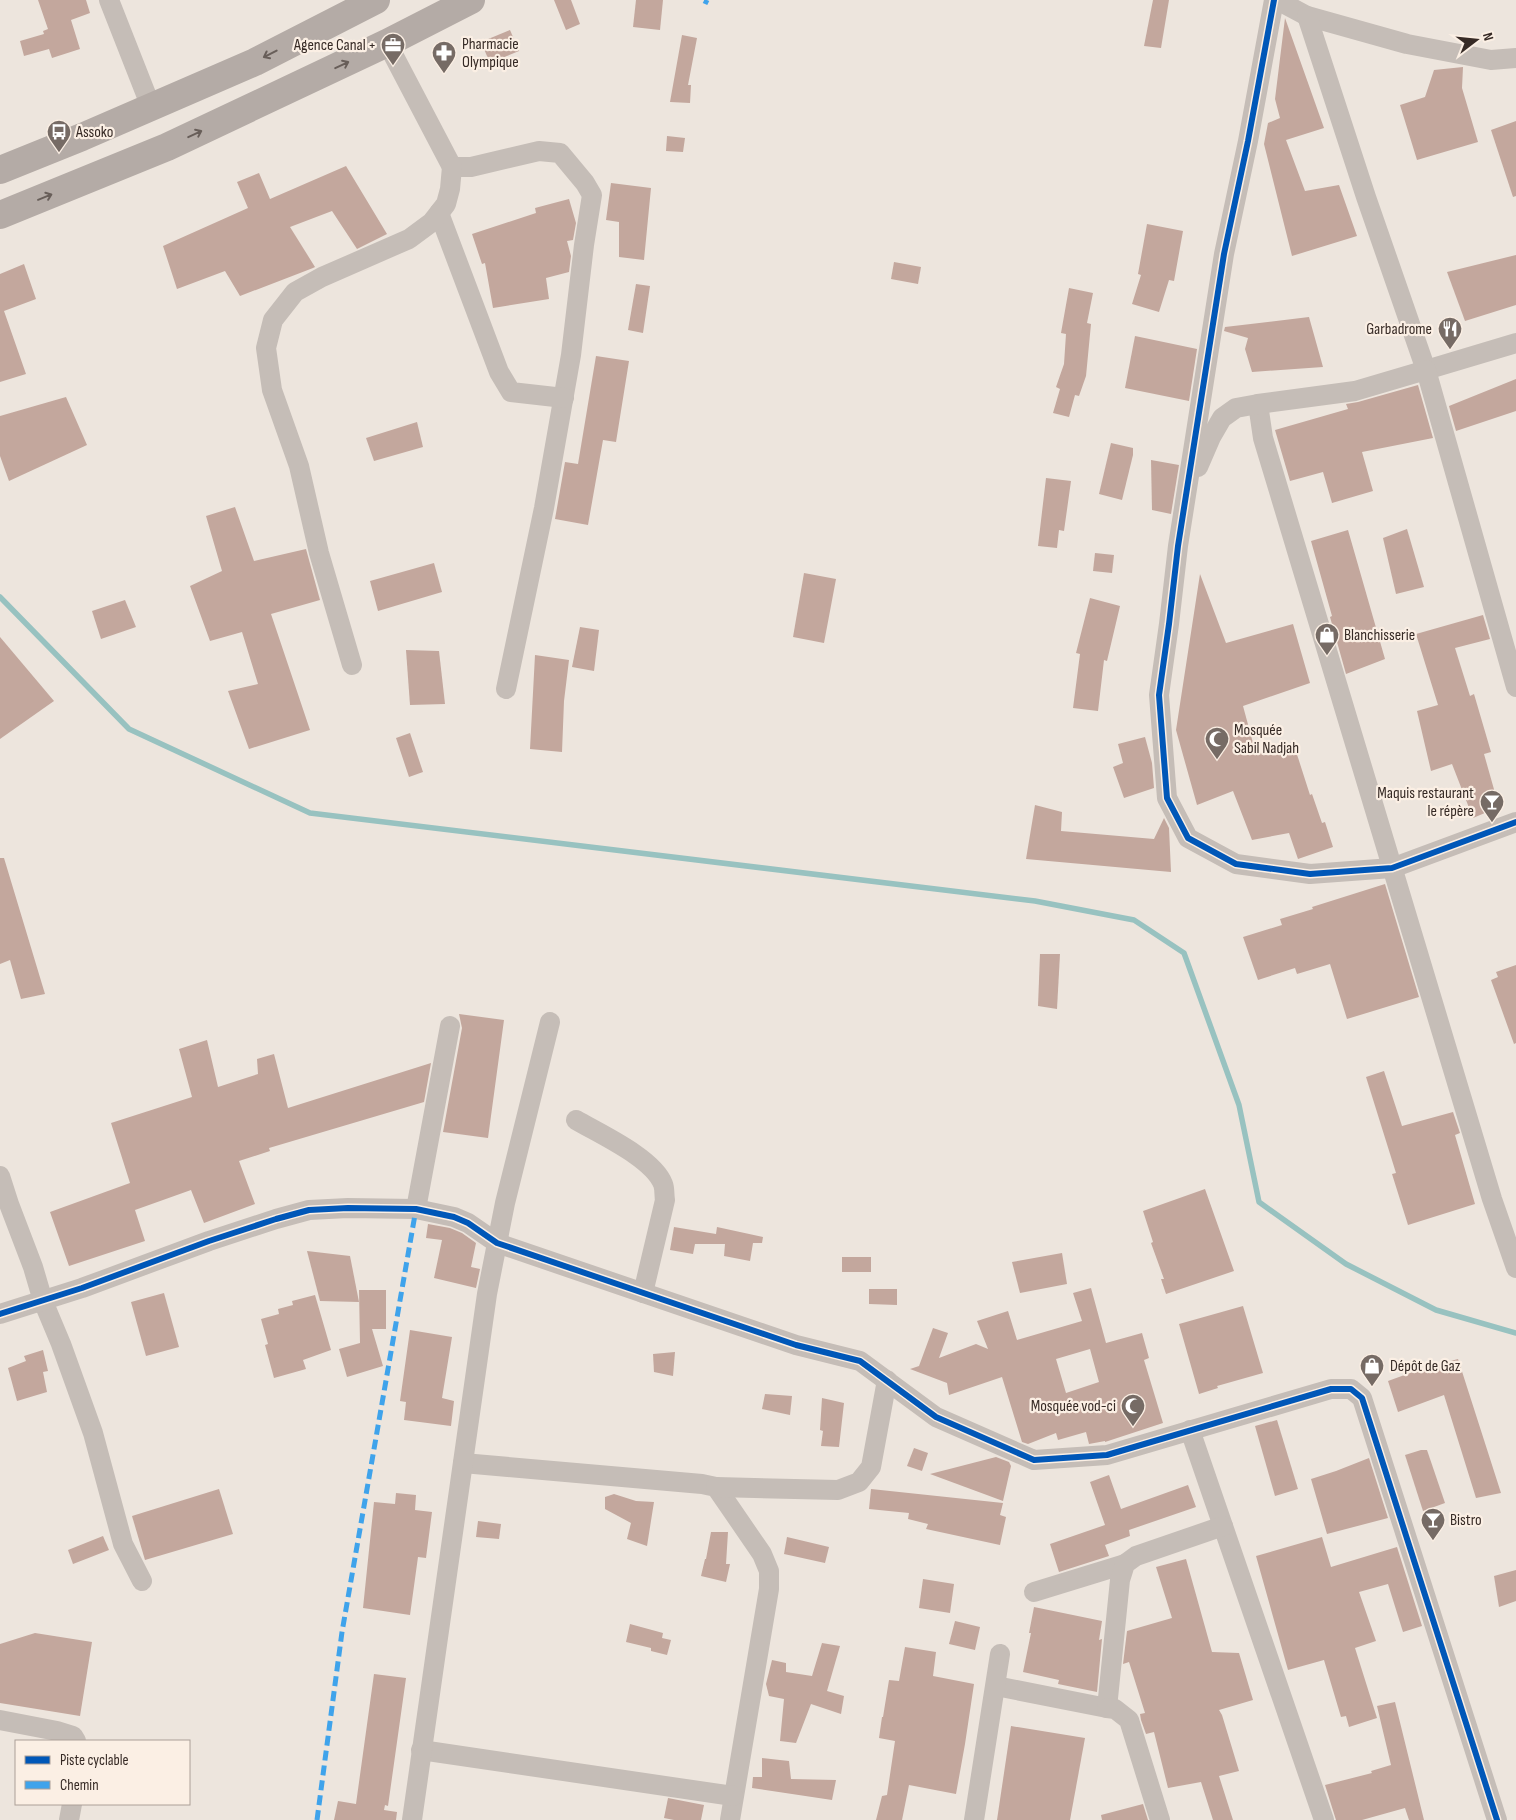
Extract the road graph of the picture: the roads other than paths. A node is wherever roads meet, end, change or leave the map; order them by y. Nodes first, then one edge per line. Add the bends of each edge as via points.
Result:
1 (109, 0) edge
2 (376, 0) edge
3 (470, 0) edge
4 (1275, 0) edge
5 (1307, 16) junction
6 (387, 43) junction
7 (1516, 58) edge
8 (151, 107) junction
9 (452, 167) junction
10 (0, 170) edge
11 (439, 213) junction
12 (0, 216) edge
13 (1516, 343) edge
14 (1426, 370) junction
15 (564, 398) junction
16 (1258, 404) junction
17 (1186, 492) junction
18 (352, 665) dead end
19 (1516, 688) edge
20 (506, 689) dead end
21 (1516, 822) edge
22 (1392, 868) junction
23 (550, 1022) dead end
24 (450, 1026) dead end
25 (576, 1120) dead end
26 (0, 1176) edge
27 (416, 1209) junction
28 (497, 1243) junction
29 (1516, 1268) edge
30 (644, 1293) junction
31 (43, 1301) junction
32 (0, 1314) edge
33 (887, 1380) junction
34 (1190, 1430) junction
35 (463, 1463) junction
36 (716, 1487) junction
37 (1223, 1526) junction
38 (1125, 1564) junction
39 (142, 1581) dead end
40 (1034, 1592) dead end
41 (1000, 1654) dead end
42 (996, 1686) junction
43 (1107, 1708) junction
44 (0, 1720) edge
45 (75, 1740) edge
46 (421, 1750) junction
47 (733, 1796) junction
48 (72, 1805) edge
49 (69, 1820) edge
50 (412, 1820) edge
51 (730, 1820) edge
52 (974, 1820) edge
53 (1160, 1820) edge
54 (1324, 1820) edge
55 (1497, 1820) edge

1 - 8 street
2 -> 8 main road via 255,62
3 - 6 main road
4 - 5 street
4 - 17 street via 1224,254
5 - 7 street via 1407,44 1490,60
5 - 14 street
6 - 9 street
12 -> 6 main road via 167,146
8 - 10 main road
9 - 11 street via 446,204
9 - 15 street via 471,167 539,151 560,154 592,195
11 - 15 street via 499,372 511,392
11 - 18 street via 409,239 295,292 273,320 266,348 272,390 300,466 318,553
13 - 14 street
14 - 16 street via 1356,391
14 - 19 street
15 - 20 street
16 - 17 street via 1236,408 1222,418
16 - 22 street via 1263,438
17 - 22 street via 1159,695 1167,798 1188,838 1236,864 1310,874
21 - 22 street
22 - 29 street
23 - 28 street
24 - 27 street
25 - 30 street via 644,1160 664,1186 665,1200
26 - 31 street
27 - 28 street via 454,1217
27 - 31 street via 309,1210 276,1218
28 - 30 street
28 - 35 street
30 - 33 street via 796,1345 860,1361
31 - 32 street
31 - 39 street via 93,1433 123,1544
33 - 34 street via 936,1417 1034,1460 1106,1455
33 - 36 street via 871,1467 859,1482 838,1490
34 - 37 street
34 - 55 street via 1331,1389 1351,1389 1362,1398
35 - 36 street
35 - 46 street
36 - 47 street via 762,1554 769,1572 769,1588
37 - 38 street via 1136,1556
37 - 54 street
38 - 40 street
38 - 43 street via 1120,1580
41 - 42 street
42 - 43 street
42 - 52 street
43 - 53 street via 1115,1709 1129,1720
44 - 45 street via 57,1731 73,1736
46 - 47 street
46 - 50 street
47 - 51 street
48 - 49 street

